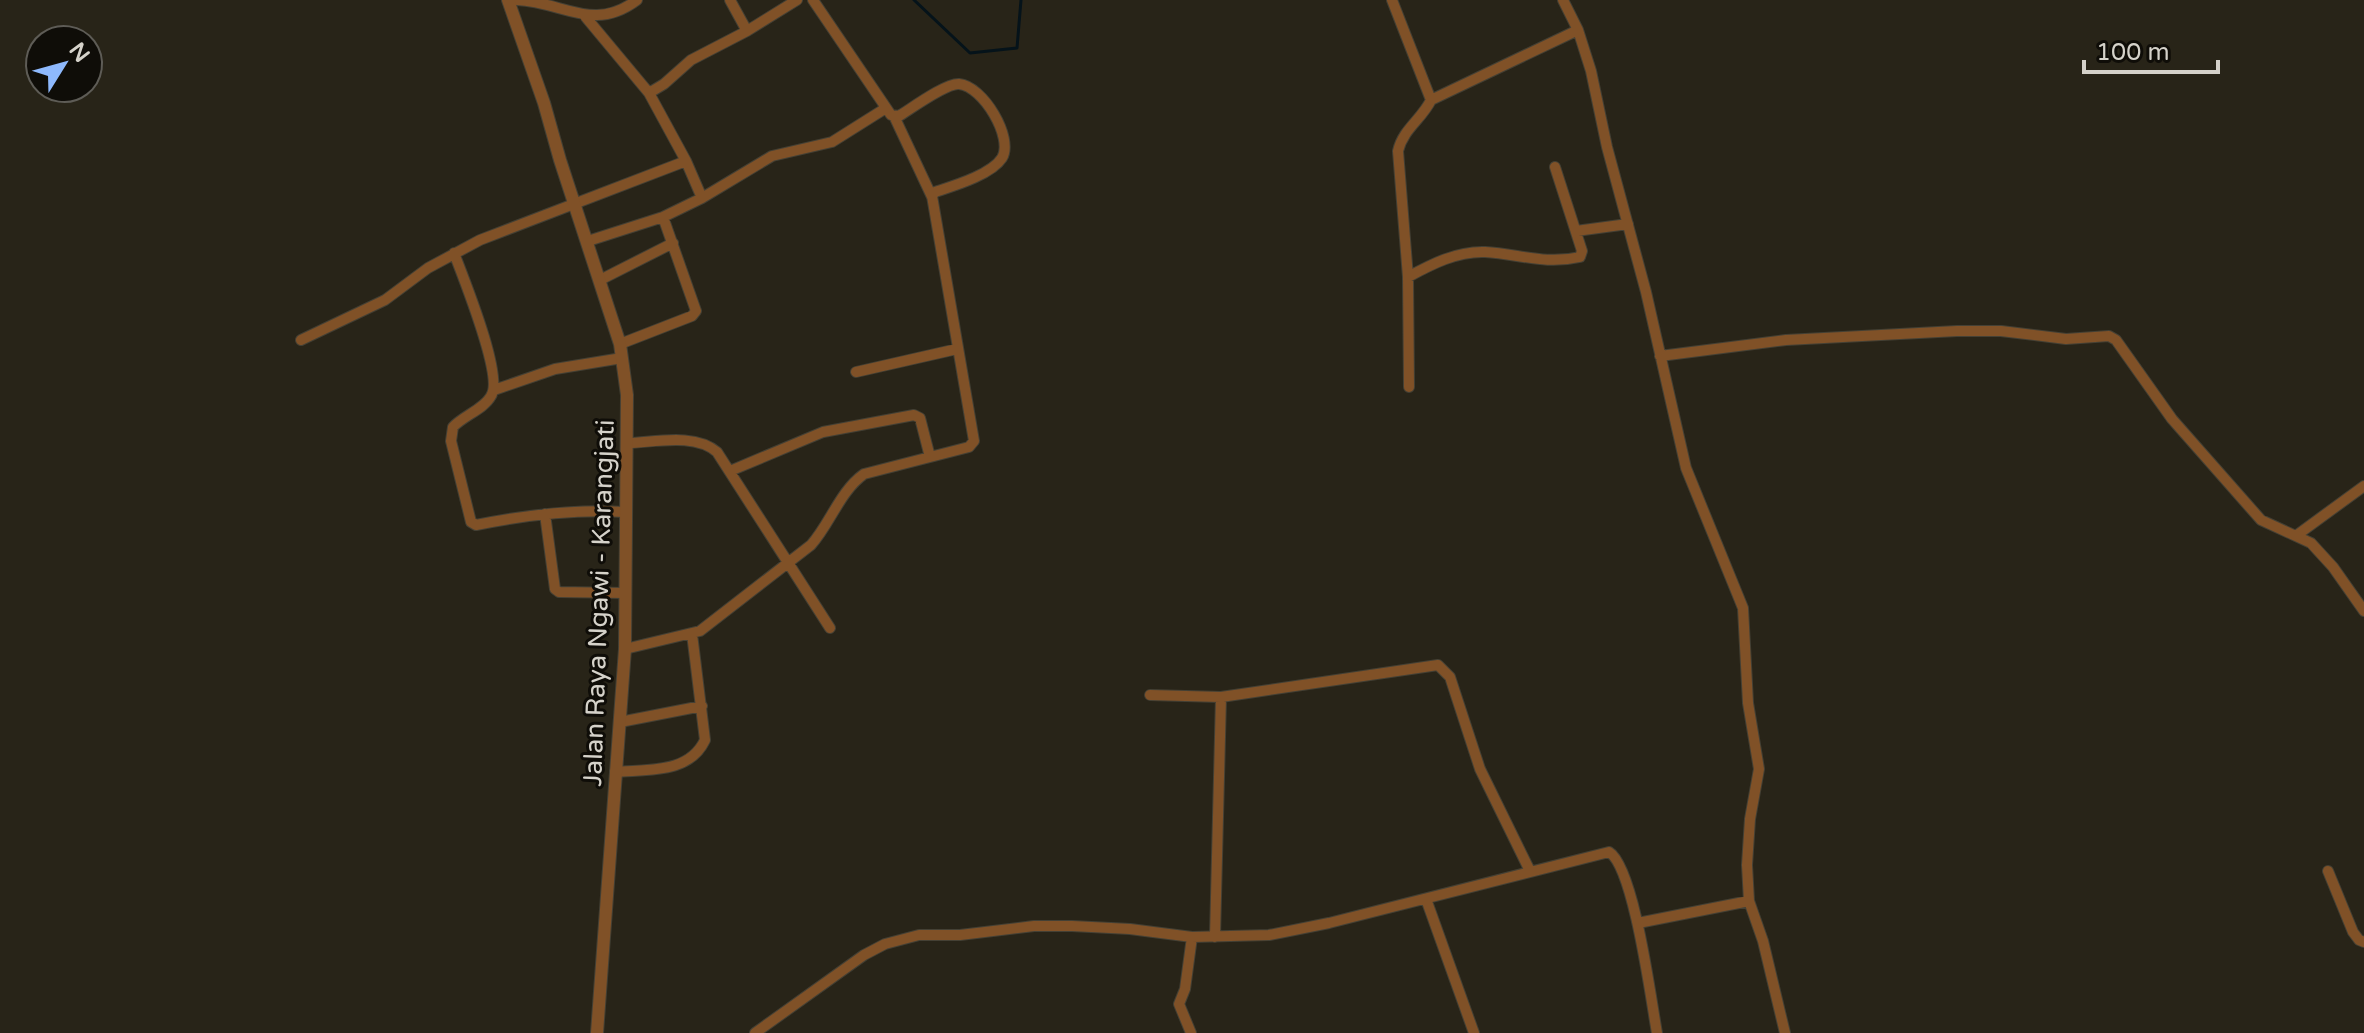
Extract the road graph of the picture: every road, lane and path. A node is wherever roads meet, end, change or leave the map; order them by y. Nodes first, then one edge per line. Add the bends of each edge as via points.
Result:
1 (508, 0) edge
2 (517, 0) edge
3 (637, 0) edge
4 (730, 0) edge
5 (797, 0) edge
6 (813, 0) edge
7 (1392, 0) edge
8 (1563, 0) edge
9 (584, 15) junction
10 (1578, 30) junction
11 (747, 31) junction
12 (649, 93) junction
13 (1431, 100) junction
14 (890, 112) junction
15 (686, 161) junction
16 (1555, 167) dead end
17 (932, 197) junction
18 (702, 198) junction
19 (574, 202) junction
20 (663, 217) junction
21 (1628, 224) junction
22 (1576, 231) junction
23 (588, 241) junction
24 (673, 243) junction
25 (454, 253) junction
26 (1408, 277) junction
27 (600, 280) junction
28 (301, 340) dead end
29 (620, 344) junction
30 (957, 349) junction
31 (1660, 356) junction
32 (622, 358) junction
33 (856, 372) dead end
34 (1409, 387) dead end
35 (494, 390) junction
36 (628, 443) junction
37 (930, 457) junction
38 (730, 471) junction
39 (2364, 486) edge
40 (625, 512) junction
41 (545, 514) junction
42 (2297, 535) junction
43 (789, 563) junction
44 (626, 593) junction
45 (2364, 611) edge
46 (830, 628) dead end
47 (692, 634) junction
48 (625, 649) junction
49 (1150, 695) dead end
50 (1221, 697) junction
51 (702, 706) junction
52 (620, 722) junction
53 (615, 772) junction
54 (1530, 871) junction
55 (2328, 871) dead end
56 (1426, 899) junction
57 (1749, 901) junction
58 (1638, 923) junction
59 (1192, 937) junction
60 (1215, 937) junction
61 (2364, 942) edge
62 (597, 1033) edge
63 (755, 1033) edge
64 (1191, 1033) edge
65 (1474, 1033) edge
66 (1657, 1033) edge
67 (1785, 1033) edge

1 - 19 street, Jalan Raya Ngawi - Karangjati
2 - 9 street
3 - 9 street via 615,14
4 - 11 street
5 - 11 street
6 - 14 street
7 - 13 street
8 - 10 street
9 - 12 street
10 - 13 street
10 - 21 street
11 - 12 street via 691,60
12 - 15 street
13 - 26 street via 1406,131 1398,151
14 - 17 street
14 - 17 street via 899,116 959,84 978,95 996,117 1007,143 1002,159
14 - 18 street via 832,142 772,156
15 - 18 street
15 - 19 street
16 - 22 street
17 - 30 street
18 - 20 street
19 - 23 street, Jalan Raya Ngawi - Karangjati
19 - 25 street
20 - 23 street
20 - 24 street
21 - 22 street
21 - 31 street
22 - 26 street via 1582,251 1577,258 1537,261 1484,252 1435,262
23 - 27 street, Jalan Raya Ngawi - Karangjati
24 - 27 street
24 - 29 street via 696,311
25 - 28 street via 385,300
25 - 35 street via 488,351
26 - 34 street
27 - 29 street, Jalan Raya Ngawi - Karangjati
29 - 32 street, Jalan Raya Ngawi - Karangjati
30 - 33 street
30 - 37 street via 974,441
31 - 42 street via 1786,340 1892,334 2001,331 2056,338 2109,336 2172,419 2261,520
31 - 57 street via 1686,468 1743,608 1748,703 1759,769 1750,819
32 - 35 street via 555,369
32 - 36 street, Jalan Raya Ngawi - Karangjati
35 - 41 street via 453,427 451,441 471,522
36 - 38 street via 697,441 717,452
36 - 40 street, Jalan Raya Ngawi - Karangjati
37 - 38 street via 920,418 914,415 823,432
37 - 43 street via 854,481 821,534
38 - 43 street
39 - 42 street
40 - 41 street
40 - 44 street, Jalan Raya Ngawi - Karangjati
41 - 44 street via 555,589
42 - 45 street via 2333,567
43 - 46 street
43 - 47 street
44 - 48 street, Jalan Raya Ngawi - Karangjati
47 - 48 street
47 - 51 street
48 - 52 street, Jalan Raya Ngawi - Karangjati
49 - 50 street
50 - 54 street via 1443,667 1480,769
50 - 60 street
51 - 52 street
51 - 53 street via 705,740 690,759 675,767
52 - 53 street, Jalan Raya Ngawi - Karangjati
53 - 62 street, Jalan Raya Ngawi - Karangjati
54 - 56 street
54 - 58 street via 1612,853
55 - 61 street via 2353,932
56 - 60 street via 1269,935
56 - 65 street
57 - 58 street
57 - 67 street
58 - 66 street
59 - 60 street
59 - 63 street via 1072,926 919,935 864,955
59 - 64 street via 1179,1004

